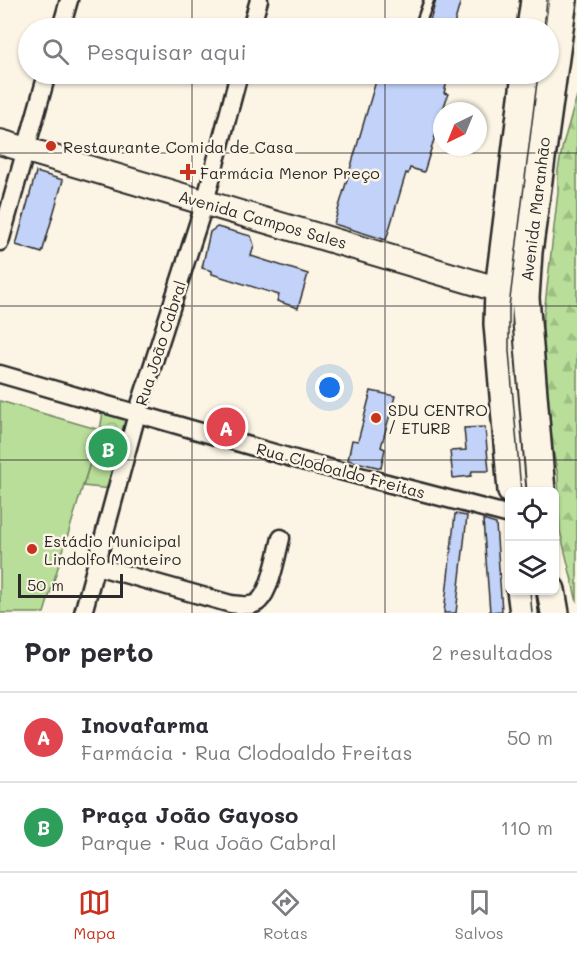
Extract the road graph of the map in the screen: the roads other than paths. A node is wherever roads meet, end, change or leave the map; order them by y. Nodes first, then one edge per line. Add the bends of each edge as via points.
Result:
1 (69, 0) edge
2 (259, 0) edge
3 (429, 0) edge
4 (535, 0) edge
5 (563, 0) edge
6 (64, 18) edge
7 (254, 18) edge
8 (423, 18) edge
9 (532, 18) edge
10 (559, 29) edge
11 (44, 84) edge
12 (236, 84) edge
13 (525, 84) edge
14 (551, 84) edge
15 (0, 142) edge
16 (25, 150) junction
17 (205, 202) junction
18 (0, 242) edge
19 (499, 289) junction
20 (525, 298) junction
21 (0, 374) edge
22 (137, 414) junction
23 (512, 487) edge
24 (541, 487) edge
25 (505, 514) edge
26 (281, 538) dead end
27 (96, 566) junction
28 (552, 595) edge
29 (83, 613) edge
30 (555, 613) edge

1 - 6 street
2 - 7 street
3 - 8 lane
4 - 9 main road
5 - 10 main road, Avenida Maranhão
11 - 16 street
12 - 17 street, Rua João Cabral
13 - 19 main road, Avenida Maranhão
14 - 20 main road, Avenida Maranhão
15 - 16 main road, Avenida Campos Sales
16 - 17 main road, Avenida Campos Sales
16 - 18 street
17 - 19 main road, Avenida Campos Sales
17 - 22 street, Rua João Cabral
19 - 20 main road, Avenida Campos Sales
19 - 23 main road, Avenida Maranhão via 498,324
20 - 24 main road, Avenida Maranhão
21 - 22 street, Rua Clodoaldo Freitas
22 - 25 street, Rua Clodoaldo Freitas
22 - 27 street, Rua João Cabral
26 - 27 street via 267,587 259,602 252,605 231,604
27 - 29 street, Rua João Cabral
28 - 30 main road

